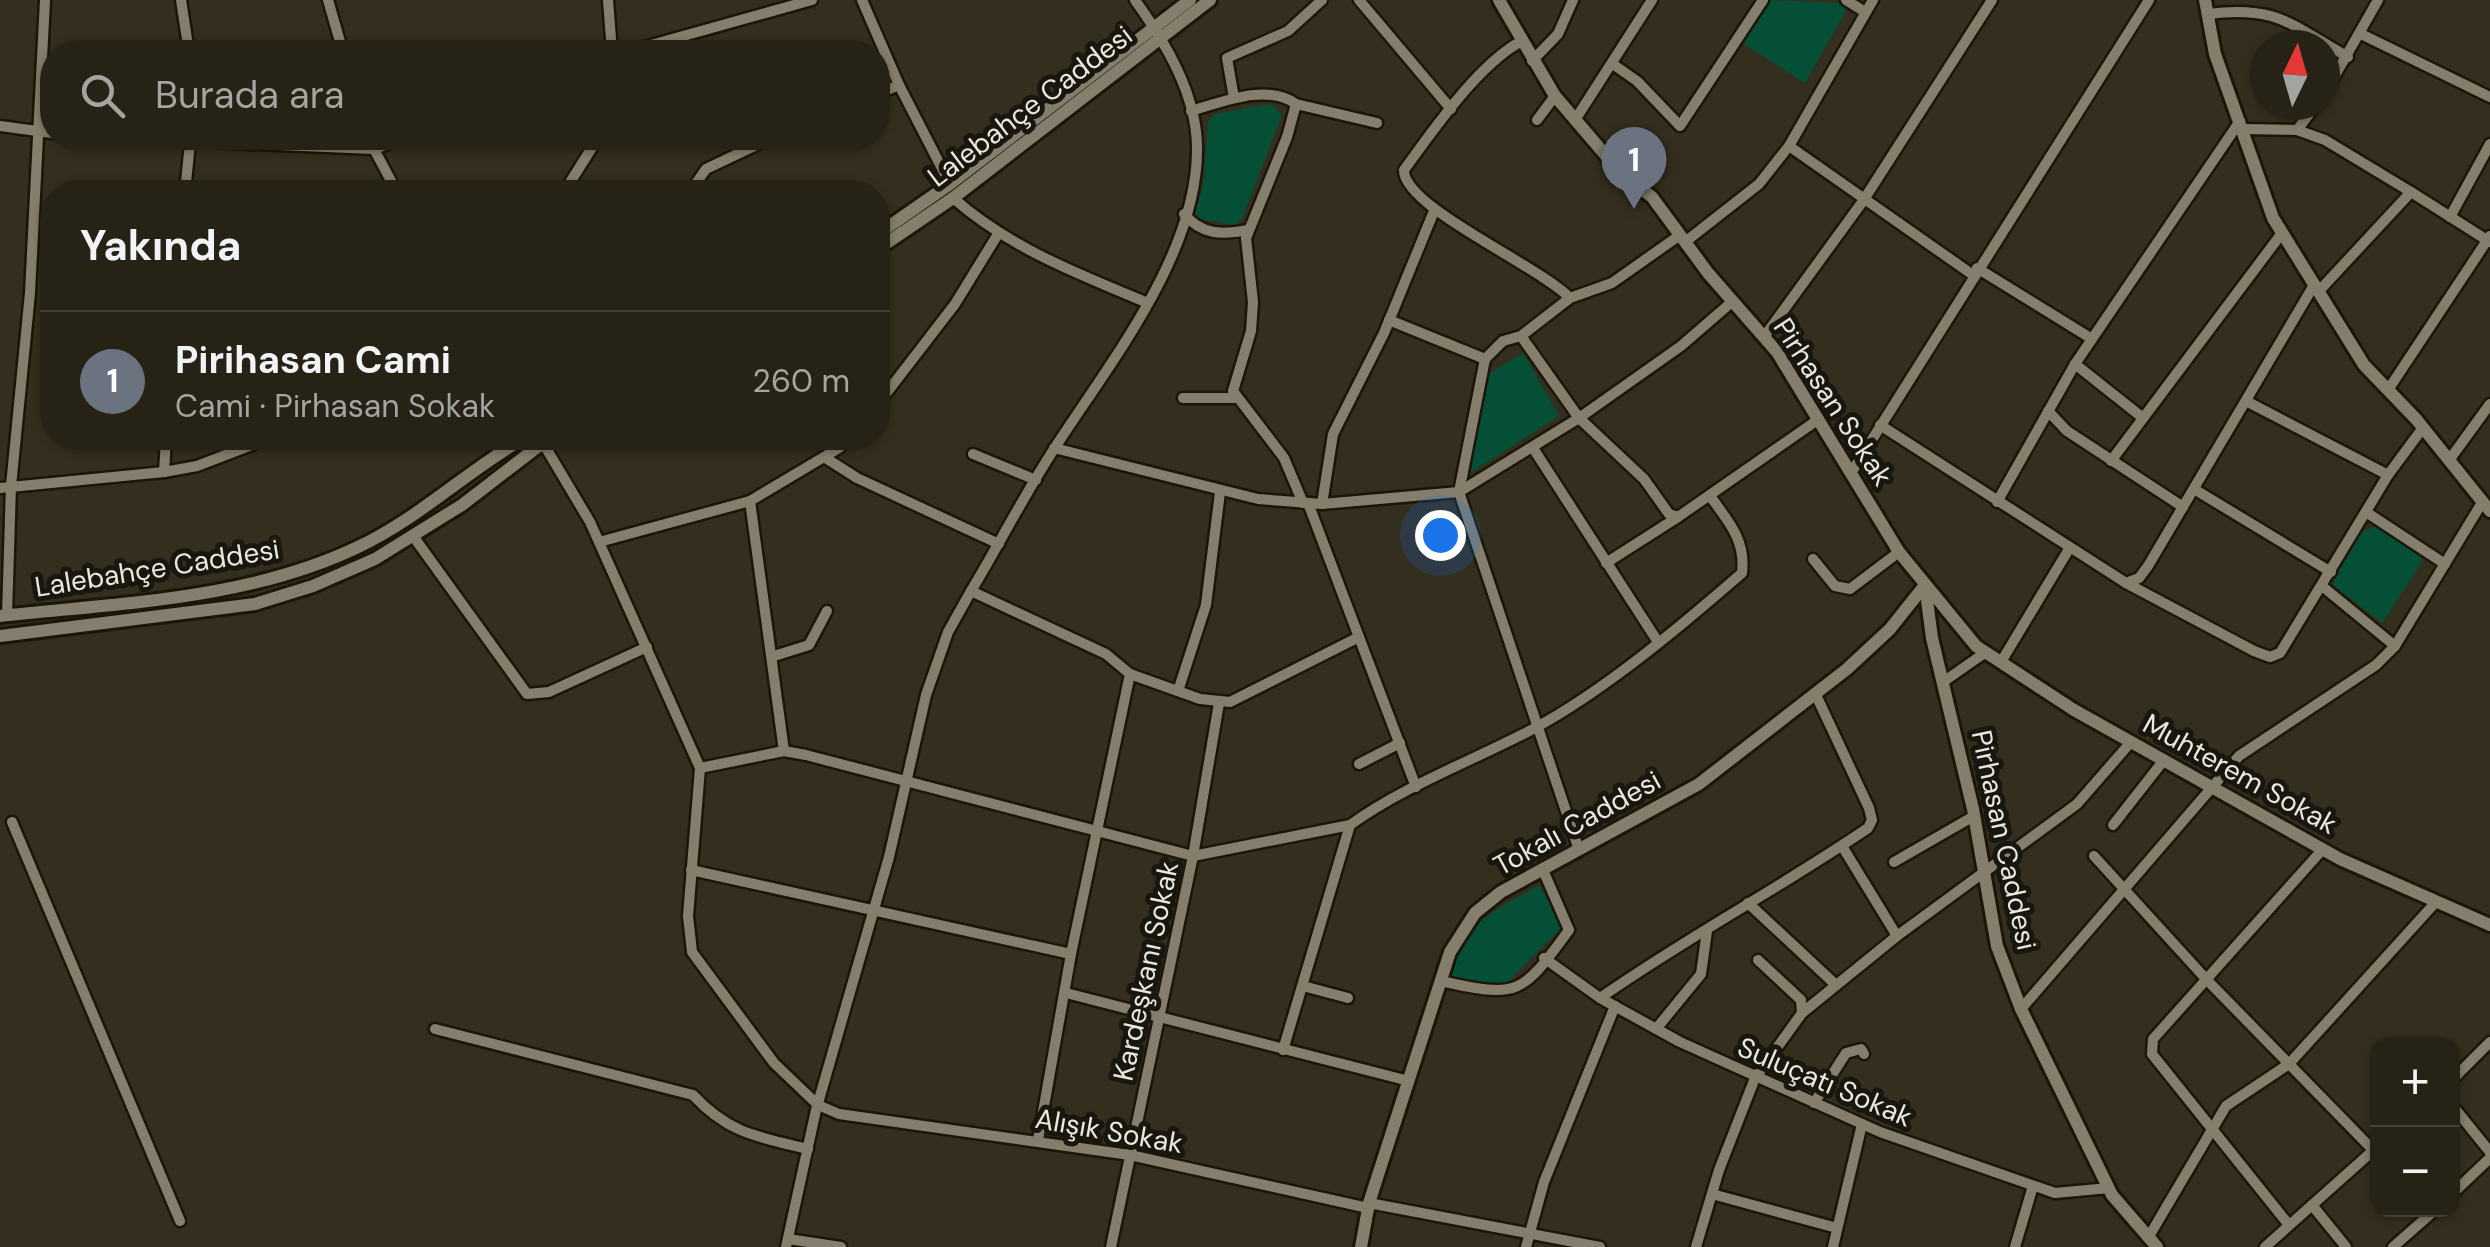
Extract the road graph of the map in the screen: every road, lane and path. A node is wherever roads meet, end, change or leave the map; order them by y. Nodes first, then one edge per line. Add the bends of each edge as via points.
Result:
1 (46, 0) edge
2 (182, 0) edge
3 (328, 0) edge
4 (608, 0) edge
5 (812, 0) edge
6 (862, 0) edge
7 (1135, 0) edge
8 (1190, 0) edge
9 (1210, 0) edge
10 (1322, 0) edge
11 (1359, 0) edge
12 (1574, 0) edge
13 (1652, 0) edge
14 (1762, 0) edge
15 (1846, 0) edge
16 (1873, 0) edge
17 (1992, 0) edge
18 (2378, 0) edge
19 (1504, 2) edge
20 (2144, 2) edge
21 (773, 5) edge
22 (2207, 7) edge
23 (1866, 12) junction
24 (1158, 32) junction
25 (2362, 34) junction
26 (44, 40) edge
27 (187, 40) edge
28 (339, 40) edge
29 (611, 40) edge
30 (664, 40) edge
31 (879, 40) edge
32 (1520, 42) junction
33 (2348, 57) junction
34 (1532, 61) junction
35 (890, 64) edge
36 (1614, 64) junction
37 (2340, 70) edge
38 (899, 85) junction
39 (890, 89) edge
40 (1554, 96) junction
41 (2490, 97) edge
42 (1234, 98) junction
43 (1296, 104) junction
44 (1452, 109) junction
45 (1191, 111) junction
46 (1537, 120) dead end
47 (1575, 120) junction
48 (2305, 120) edge
49 (1377, 122) dead end
50 (2242, 124) junction
51 (0, 126) edge
52 (2298, 130) junction
53 (40, 132) joint
54 (2490, 144) edge
55 (1789, 146) junction
56 (194, 150) edge
57 (374, 150) edge
58 (590, 150) edge
59 (746, 150) edge
60 (188, 180) edge
61 (391, 180) edge
62 (572, 180) edge
63 (698, 180) edge
64 (952, 191) junction
65 (2411, 192) junction
66 (1863, 201) junction
67 (1434, 212) junction
68 (1184, 214) junction
69 (2450, 217) junction
70 (890, 227) edge
71 (1248, 230) junction
72 (2282, 233) junction
73 (998, 234) junction
74 (1682, 238) junction
75 (890, 240) edge
76 (2489, 240) edge
77 (1975, 271) junction
78 (2316, 289) junction
79 (1570, 298) junction
80 (1733, 301) junction
81 (1148, 303) junction
82 (1390, 320) junction
83 (1521, 336) junction
84 (1764, 337) junction
85 (2092, 340) junction
86 (1484, 359) junction
87 (2074, 364) junction
88 (890, 388) edge
89 (2388, 390) junction
90 (1182, 398) dead end
91 (1234, 398) junction
92 (2246, 401) junction
93 (2490, 404) edge
94 (2048, 411) junction
95 (1579, 418) junction
96 (2143, 418) junction
97 (1819, 419) junction
98 (1880, 425) junction
99 (2422, 428) junction
100 (1054, 448) junction
101 (1533, 448) junction
102 (165, 450) edge
103 (239, 450) edge
104 (506, 450) edge
105 (531, 450) edge
106 (550, 450) edge
107 (833, 450) edge
108 (973, 454) dead end
109 (824, 457) junction
110 (2450, 458) junction
111 (2111, 461) junction
112 (164, 472) junction
113 (1851, 472) junction
114 (2388, 476) junction
115 (1036, 480) junction
116 (6, 487) edge
117 (2194, 489) junction
118 (1220, 492) junction
119 (1458, 492) junction
120 (1710, 496) junction
121 (750, 501) junction
122 (1997, 502) junction
123 (1305, 503) junction
124 (1322, 504) junction
125 (2486, 506) edge
126 (2183, 508) junction
127 (2366, 512) junction
128 (1678, 517) junction
129 (414, 536) junction
130 (599, 542) junction
131 (999, 544) junction
132 (2068, 549) junction
133 (1899, 552) junction
134 (1813, 559) dead end
135 (1606, 563) junction
136 (2444, 564) junction
137 (2331, 572) junction
138 (2126, 583) junction
139 (1925, 585) junction
140 (2322, 586) junction
141 (971, 591) junction
142 (827, 611) dead end
143 (4, 616) edge
144 (0, 636) edge
145 (1359, 636) junction
146 (1658, 642) junction
147 (2395, 646) junction
148 (647, 647) junction
149 (1981, 649) junction
150 (774, 656) junction
151 (2001, 662) junction
152 (1130, 674) junction
153 (1944, 682) junction
154 (1178, 690) junction
155 (1815, 692) junction
156 (1220, 703) junction
157 (1537, 726) junction
158 (2131, 742) junction
159 (1400, 743) junction
160 (784, 751) junction
161 (2164, 760) junction
162 (1359, 764) dead end
163 (700, 768) junction
164 (904, 784) junction
165 (1416, 786) junction
166 (2213, 788) junction
167 (1974, 816) junction
168 (12, 822) dead end
169 (1350, 825) junction
170 (2113, 825) dead end
171 (1095, 832) junction
172 (1842, 846) junction
173 (1580, 850) junction
174 (2323, 850) junction
175 (1193, 856) junction
176 (2094, 856) dead end
177 (1894, 862) dead end
178 (691, 870) junction
179 (1542, 870) junction
180 (1983, 876) junction
181 (2124, 890) junction
182 (1748, 902) junction
183 (2435, 903) junction
184 (875, 908) junction
185 (2490, 926) edge
186 (1706, 931) junction
187 (1896, 936) junction
188 (1071, 954) junction
189 (1544, 958) junction
190 (1758, 960) dead end
191 (2206, 980) junction
192 (1441, 981) junction
193 (1836, 985) junction
194 (1302, 986) junction
195 (1066, 993) junction
196 (1348, 998) dead end
197 (1600, 998) junction
198 (1614, 1006) junction
199 (2020, 1009) junction
200 (1802, 1013) junction
201 (1160, 1018) junction
202 (435, 1029) dead end
203 (1656, 1029) junction
204 (2490, 1042) edge
205 (1283, 1050) junction
206 (1864, 1054) dead end
207 (2290, 1064) junction
208 (2460, 1072) edge
209 (1755, 1078) junction
210 (1408, 1080) junction
211 (1814, 1103) junction
212 (818, 1105) junction
213 (2460, 1115) edge
214 (1862, 1124) junction
215 (2211, 1126) junction
216 (1038, 1140) junction
217 (2370, 1143) edge
218 (808, 1149) junction
219 (2370, 1154) edge
220 (1130, 1155) junction
221 (2490, 1155) edge
222 (2033, 1186) junction
223 (2460, 1186) edge
224 (2108, 1188) junction
225 (1712, 1194) junction
226 (1368, 1205) junction
227 (2312, 1205) junction
228 (2427, 1217) edge
229 (180, 1221) dead end
230 (2289, 1225) junction
231 (1837, 1228) junction
232 (1529, 1232) junction
233 (2152, 1242) edge
234 (787, 1243) edge
235 (841, 1247) edge
236 (1111, 1247) edge
237 (1362, 1247) edge
238 (1526, 1247) edge
239 (1600, 1247) edge
240 (1696, 1247) edge
241 (1833, 1247) edge
242 (2015, 1247) edge
243 (2265, 1247) edge
244 (2346, 1247) edge
245 (2393, 1247) edge

1 - 26 street
2 - 27 street
3 - 28 street
4 - 29 street
5 - 21 street
6 - 31 street
7 - 24 street
8 - 24 street, Lalebahçe Caddesi
9 - 24 street, Lalebahçe Caddesi
10 - 42 street via 1288,31 1227,58
11 - 44 street
12 - 34 street via 1558,34
13 - 36 street
14 - 36 street via 1680,126
15 - 23 street
16 - 23 street
17 - 66 street
18 - 25 street
19 - 32 street, Pirhasan Sokak
20 - 77 street
21 - 30 street
22 - 33 street via 2277,16
22 - 50 street
23 - 55 street
24 - 45 street
24 - 64 street, Lalebahçe Caddesi
25 - 33 street
25 - 41 street
32 - 34 street, Pirhasan Sokak
32 - 44 street
33 - 37 street
34 - 40 street, Pirhasan Sokak
35 - 38 street
36 - 47 street
38 - 39 street
38 - 64 street
40 - 46 street
40 - 47 street, Pirhasan Sokak
42 - 43 street via 1284,96
42 - 45 street
43 - 49 street
43 - 71 street
44 - 67 street via 1404,170 1407,188
45 - 68 street via 1196,164
47 - 74 street, Pirhasan Sokak via 1652,197
48 - 52 street
50 - 52 street
50 - 72 street
50 - 85 street
51 - 53 street
52 - 65 street
53 - 116 street
54 - 69 street
55 - 66 street
55 - 74 street via 1760,184
56 - 60 street
57 - 61 street
58 - 62 street
59 - 63 street via 706,169
64 - 70 street, Lalebahçe Caddesi
64 - 73 street
64 - 75 street, Lalebahçe Caddesi
65 - 69 street
65 - 78 street
66 - 77 street
66 - 84 street
67 - 79 street
67 - 82 street
68 - 71 street via 1195,227 1214,233
68 - 81 street
69 - 76 street
71 - 91 street via 1253,302
72 - 78 street
72 - 96 street
73 - 81 street
73 - 88 street
74 - 79 street via 1612,283
74 - 80 street, Pirhasan Sokak
76 - 89 street
77 - 85 street
77 - 98 street
78 - 89 street via 2364,365
78 - 92 street
79 - 83 street
80 - 84 street, Pirhasan Sokak
80 - 95 street
81 - 100 street
82 - 86 street
82 - 124 street via 1333,434
83 - 86 street
83 - 95 street
84 - 97 street, Pirhasan Sokak
85 - 87 street
86 - 119 street
87 - 94 street
87 - 96 street
89 - 99 street
90 - 91 street
91 - 123 street via 1284,458
92 - 114 street
92 - 117 street
93 - 110 street
94 - 111 street
94 - 122 street
95 - 101 street
95 - 128 street
96 - 111 street
97 - 113 street, Pirhasan Sokak
97 - 120 street
98 - 113 street
98 - 122 street
99 - 110 street
99 - 114 street
100 - 115 street
100 - 118 street
101 - 119 street
101 - 135 street
102 - 112 street
103 - 112 street
104 - 143 street, Lalebahçe Caddesi via 376,538 306,569 176,596
105 - 129 street, Lalebahçe Caddesi
106 - 130 street
107 - 109 street
108 - 115 street
109 - 121 street
109 - 131 street
110 - 125 street
111 - 126 street
112 - 116 street
113 - 133 street, Pirhasan Sokak
114 - 127 street
115 - 131 street
116 - 143 street
117 - 126 street
117 - 137 street
118 - 123 street
118 - 154 street via 1206,604
119 - 124 street
119 - 157 street
120 - 128 street
120 - 146 street via 1737,533 1742,573
121 - 130 street
121 - 150 street
122 - 132 street
123 - 124 street
123 - 145 street
125 - 136 street
126 - 138 street via 2148,566
127 - 136 street
127 - 137 street
128 - 135 street
129 - 144 street, Lalebahçe Caddesi via 313,586 255,604
129 - 148 street via 527,694 549,692
130 - 148 street
131 - 141 street
132 - 138 street
132 - 151 street
133 - 134 street via 1850,589 1834,586
133 - 139 street, Pirhasan Sokak
135 - 146 street
136 - 147 street
137 - 140 street
138 - 140 street via 2270,656 2280,653
139 - 149 street, Pirhasan Sokak
139 - 153 street, Pirhasan Caddesi
139 - 155 street, Tokalı Caddesi via 1890,629
140 - 147 street
141 - 152 street via 1106,654
141 - 164 street via 938,657
142 - 150 street via 809,645
145 - 156 street
145 - 159 street
146 - 157 street
147 - 166 street via 2239,756
148 - 163 street
149 - 151 street, Muhterem Sokak
149 - 153 street
150 - 160 street
151 - 158 street, Muhterem Sokak
152 - 154 street
152 - 171 street
153 - 167 street, Pirhasan Caddesi
154 - 156 street
155 - 172 street via 1872,820
155 - 173 street, Tokalı Caddesi via 1699,784
156 - 175 street, Kardeşkanı Sokak
157 - 165 street
157 - 173 street
158 - 161 street, Muhterem Sokak
158 - 180 street via 2078,804
159 - 162 street
159 - 165 street
160 - 163 street
160 - 164 street
161 - 166 street, Muhterem Sokak
161 - 170 street
163 - 178 street
164 - 171 street
164 - 184 street
165 - 169 street
166 - 174 street, Muhterem Sokak
166 - 181 street
167 - 177 street
167 - 180 street, Pirhasan Caddesi
168 - 229 street
169 - 175 street
169 - 194 street
171 - 175 street
171 - 188 street
172 - 182 street
172 - 187 street
173 - 179 street, Tokalı Caddesi
174 - 183 street, Muhterem Sokak
174 - 191 street
175 - 201 street, Kardeşkanı Sokak
176 - 181 street
178 - 184 street
178 - 212 street via 692,952 774,1063
179 - 189 street via 1570,930
179 - 192 street, Tokalı Caddesi via 1475,913
180 - 187 street
180 - 199 street, Pirhasan Caddesi via 1997,946
181 - 191 street
181 - 199 street
182 - 186 street
182 - 193 street
183 - 185 street, Muhterem Sokak
183 - 207 street
184 - 188 street
184 - 212 street
186 - 197 street
186 - 203 street via 1701,974
187 - 193 street
188 - 195 street
189 - 192 street via 1513,991
189 - 197 street, Suluçatı Sokak
190 - 200 street via 1801,1000
191 - 207 street
191 - 215 street via 2153,1039 2152,1054
192 - 210 street, Tokalı Caddesi
193 - 200 street
194 - 196 street
194 - 205 street
195 - 201 street
195 - 216 street
197 - 198 street, Suluçatı Sokak
198 - 203 street, Suluçatı Sokak
198 - 232 street
199 - 224 street, Pirhasan Caddesi
200 - 209 street
201 - 205 street
201 - 220 street, Kardeşkanı Sokak
202 - 218 street via 693,1095 738,1132
203 - 209 street, Suluçatı Sokak
204 - 208 street
205 - 210 street
206 - 211 street via 1846,1054
207 - 215 street via 2226,1106
207 - 217 street
209 - 211 street, Suluçatı Sokak
209 - 225 street
210 - 226 street, Tokalı Caddesi
211 - 214 street, Suluçatı Sokak
212 - 216 street, Alışık Sokak via 839,1114
212 - 218 street
213 - 221 street
214 - 222 street, Suluçatı Sokak
214 - 231 street
215 - 230 street
215 - 233 street
216 - 220 street, Alışık Sokak
218 - 234 street
219 - 227 street
220 - 226 street, Alışık Sokak
220 - 236 street, Kardeşkanı Sokak
221 - 223 street
222 - 224 street, Suluçatı Sokak via 2055,1192
222 - 242 street
224 - 233 street, Pirhasan Caddesi
225 - 231 street
225 - 240 street
226 - 232 street, Alışık Sokak
226 - 237 street, Tokalı Caddesi
227 - 230 street
227 - 244 street
228 - 245 street
230 - 243 street
231 - 241 street
232 - 238 street
232 - 239 street, Alışık Sokak
234 - 235 street

